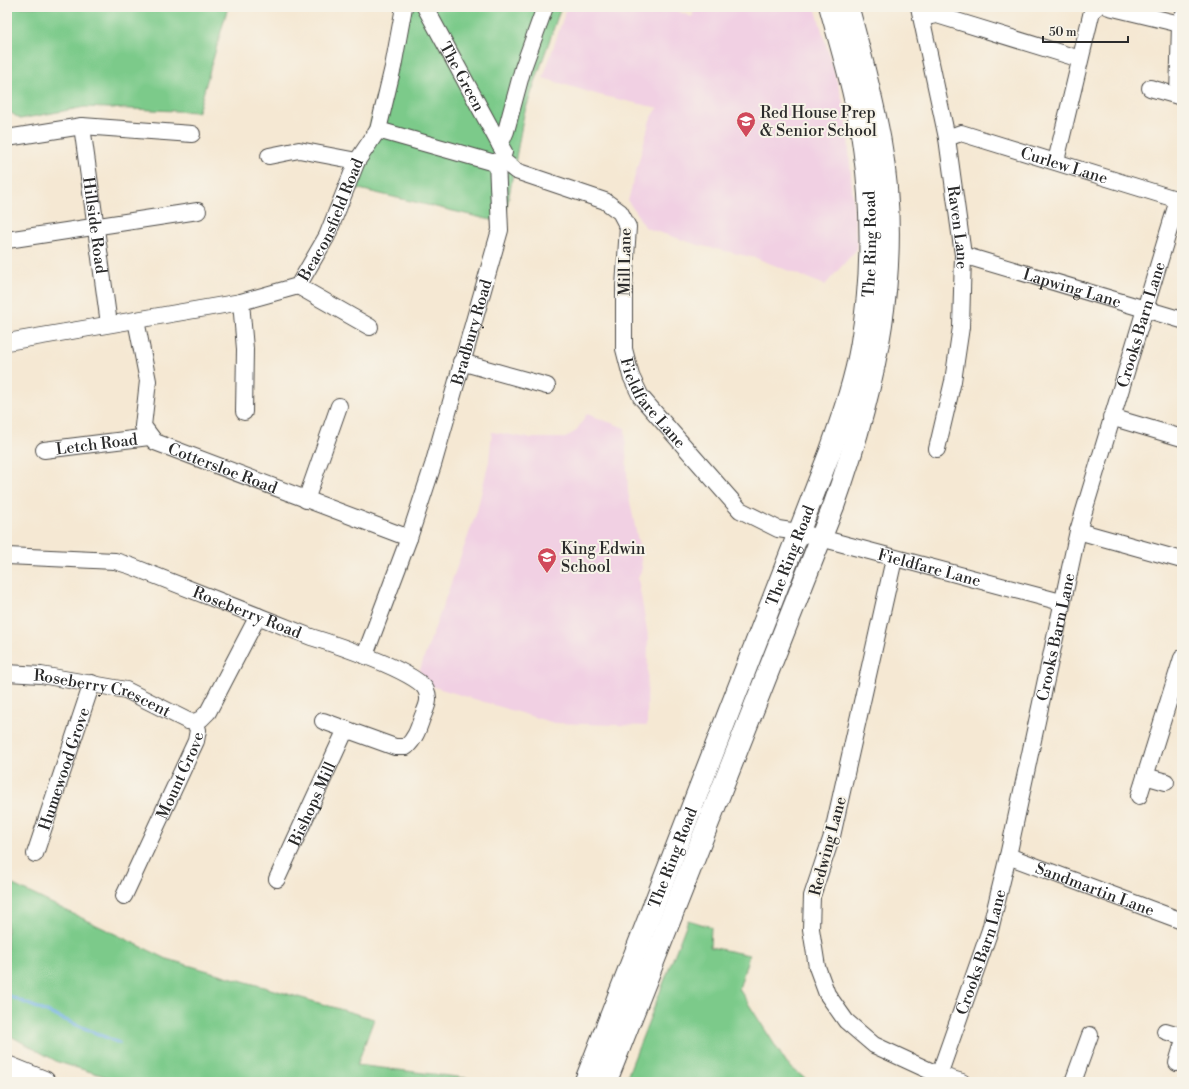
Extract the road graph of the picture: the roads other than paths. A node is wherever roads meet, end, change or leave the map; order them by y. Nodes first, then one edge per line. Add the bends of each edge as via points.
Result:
1 (404, 7) edge
2 (425, 7) edge
3 (545, 7) edge
4 (830, 7) edge
5 (848, 7) edge
6 (1097, 7) edge
7 (1109, 7) edge
8 (920, 13) edge
9 (1181, 20) edge
10 (1181, 41) edge
11 (1080, 59) junction
12 (1150, 88) dead end
13 (1180, 97) edge
14 (82, 126) junction
15 (378, 130) junction
16 (192, 134) dead end
17 (7, 138) edge
18 (947, 138) junction
19 (270, 156) dead end
20 (500, 156) junction
21 (357, 161) junction
22 (1056, 161) junction
23 (1180, 201) edge
24 (198, 211) dead end
25 (96, 226) junction
26 (7, 240) edge
27 (963, 255) junction
28 (298, 286) junction
29 (241, 302) junction
30 (1145, 308) junction
31 (136, 320) junction
32 (1182, 320) edge
33 (109, 324) junction
34 (370, 327) dead end
35 (7, 342) edge
36 (624, 349) joint
37 (461, 362) junction
38 (547, 386) dead end
39 (339, 406) dead end
40 (244, 412) dead end
41 (1111, 417) junction
42 (149, 437) junction
43 (1182, 438) edge
44 (938, 449) dead end
45 (44, 450) dead end
46 (306, 500) junction
47 (1078, 531) junction
48 (798, 532) junction
49 (409, 538) junction
50 (821, 539) junction
51 (7, 556) edge
52 (894, 559) junction
53 (1182, 560) edge
54 (1061, 602) junction
55 (258, 616) junction
56 (365, 655) junction
57 (1182, 658) edge
58 (7, 673) edge
59 (92, 684) junction
60 (323, 721) dead end
61 (195, 722) junction
62 (346, 729) junction
63 (1146, 776) junction
64 (1166, 782) dead end
65 (1139, 796) dead end
66 (35, 854) dead end
67 (1008, 856) junction
68 (277, 879) dead end
69 (124, 896) dead end
70 (1182, 921) edge
71 (1165, 1031) dead end
72 (1090, 1035) dead end
73 (1182, 1036) edge
74 (1182, 1046) edge
75 (1176, 1063) dead end
76 (7, 1067) edge
77 (939, 1074) junction
78 (44, 1082) edge
79 (585, 1082) edge
80 (606, 1082) edge
81 (962, 1082) edge
82 (1074, 1082) edge

1 - 15 street, Beaconsfield Road
2 - 20 street, The Green
3 - 20 street, Bradbury Road via 523,68
4 - 48 main road, The Ring Road via 855,101 864,151 871,223 870,278 861,346 845,408
5 - 50 main road, The Ring Road via 881,140 886,185 888,261 885,302 874,372 851,460
6 - 11 street via 1092,11
7 - 9 street
8 - 11 street via 937,15
8 - 18 street, Raven Lane
9 - 10 street
10 - 13 street
11 - 22 street
12 - 13 street
14 - 16 street
14 - 17 street
14 - 25 street, Hillside Road
15 - 20 street, Mill Lane via 491,162
15 - 21 street, Beaconsfield Road
18 - 22 street, Curlew Lane via 961,133
18 - 27 street, Raven Lane
19 - 21 street via 299,150
20 - 36 street, Mill Lane via 516,170 606,202 620,212 628,227 624,287
20 - 37 street, Bradbury Road via 500,230
21 - 28 street, Beaconsfield Road via 328,236
22 - 23 street, Curlew Lane
23 - 30 street, Crooks Barn Lane
24 - 25 street
25 - 26 street
25 - 33 street, Hillside Road
27 - 30 street, Lapwing Lane
27 - 44 street, Raven Lane via 961,327 953,381
28 - 29 street, Beaconsfield Road
28 - 34 street
29 - 31 street, Beaconsfield Road
29 - 40 street via 245,349
30 - 32 street, Lapwing Lane
30 - 41 street, Crooks Barn Lane
31 - 33 street, Beaconsfield Road
31 - 42 street, Cottersloe Road via 148,381 143,426
33 - 35 street, Beaconsfield Road
36 - 48 street, Fieldfare Lane via 631,376 641,397 740,510 778,529
37 - 38 street
37 - 49 street, Bradbury Road via 433,465
39 - 46 street
41 - 43 street
41 - 47 street, Crooks Barn Lane
42 - 45 street, Letch Road
42 - 46 street, Cottersloe Road via 155,442
46 - 49 street, Cottersloe Road
47 - 53 street
47 - 54 street, Crooks Barn Lane
48 - 50 street, Fieldfare Lane
48 - 79 main road, The Ring Road via 751,660
49 - 56 street, Bradbury Road
50 - 52 street, Fieldfare Lane
50 - 80 main road, The Ring Road
51 - 55 street, Roseberry Road via 115,561
52 - 54 street, Fieldfare Lane
52 - 77 street, Redwing Lane via 832,836 812,896 811,929 817,967 827,994 846,1021 874,1045
54 - 67 street, Crooks Barn Lane
55 - 56 street, Roseberry Road via 311,638
55 - 61 street, Mount Grove via 208,712
56 - 62 street, Roseberry Road via 416,680 426,688 429,701 414,740 406,747 395,746
57 - 63 street
58 - 59 street, Roseberry Crescent via 26,673
59 - 61 street, Roseberry Crescent via 126,690 188,721
59 - 66 street, Humewood Grove
60 - 62 street
61 - 69 street, Mount Grove via 198,730 196,741
62 - 68 street, Bishops Mill
63 - 64 street
63 - 65 street
67 - 70 street, Sandmartin Lane
67 - 77 street, Crooks Barn Lane via 990,930
71 - 73 street
72 - 82 street
74 - 75 street
76 - 78 highway
77 - 81 street, Redwing Lane

